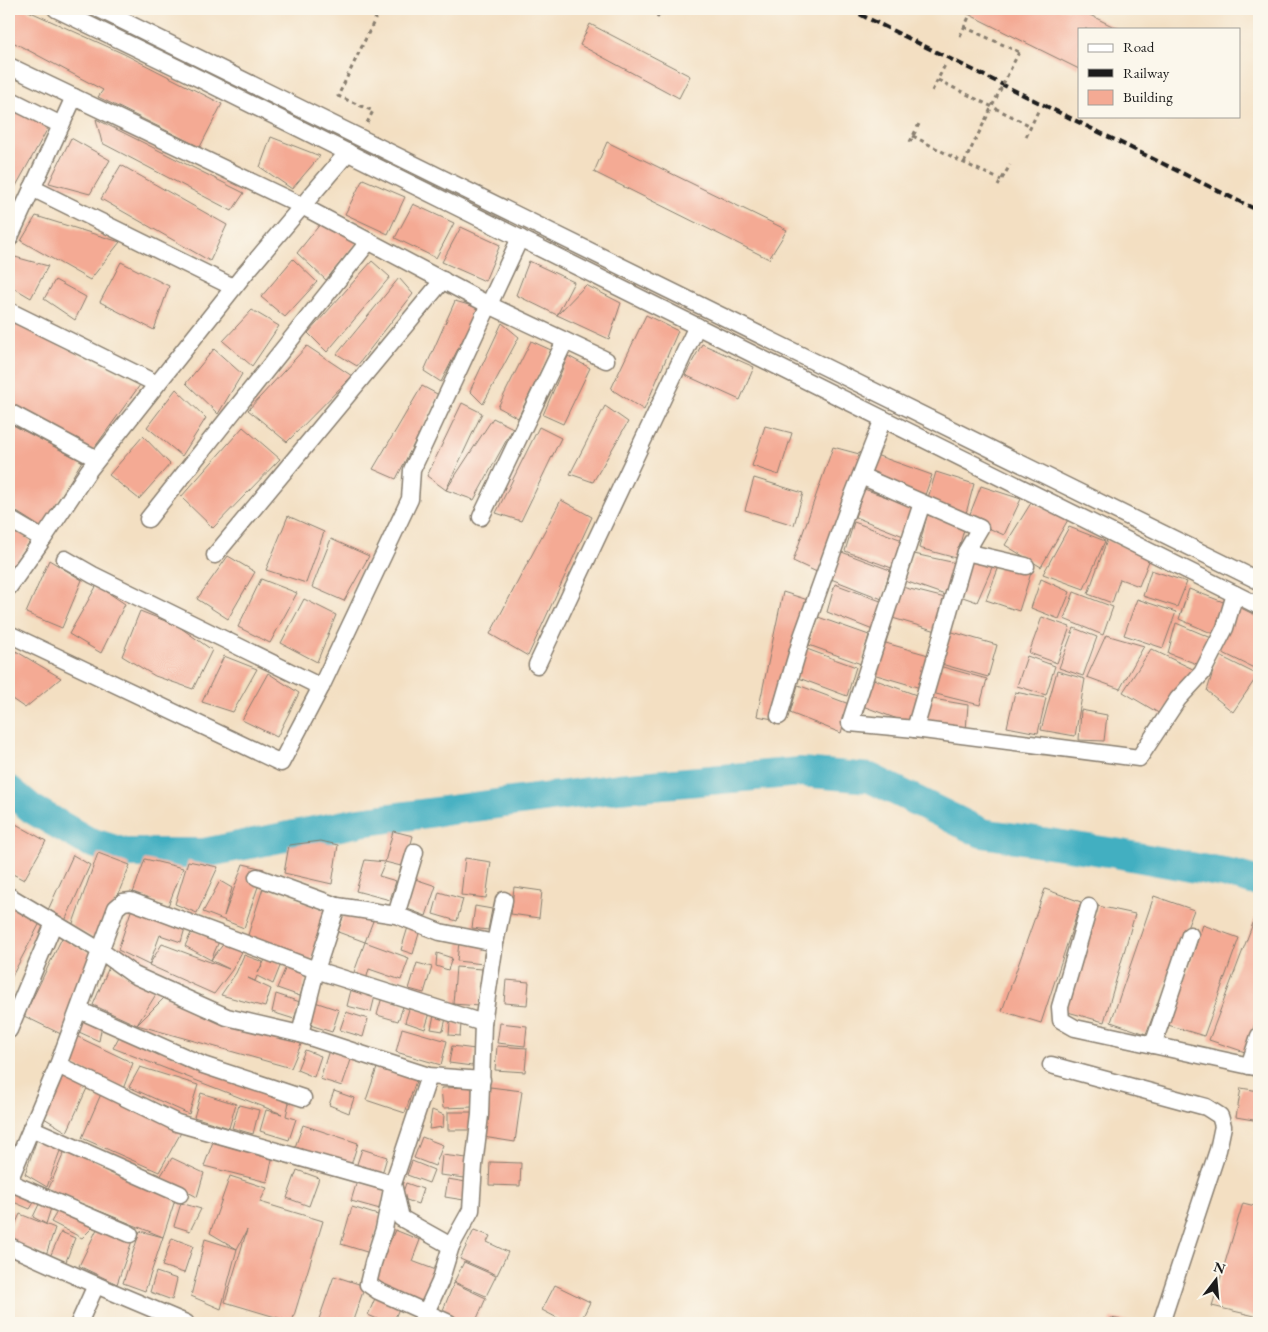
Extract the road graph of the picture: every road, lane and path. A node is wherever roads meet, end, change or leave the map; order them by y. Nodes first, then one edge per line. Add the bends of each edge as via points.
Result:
1 (56, 9) edge
2 (99, 9) edge
3 (380, 9) edge
4 (656, 9) edge
5 (662, 10) edge
6 (970, 15) dead end
7 (657, 18) dead end
8 (964, 27) junction
9 (960, 36) dead end
10 (946, 64) dead end
11 (9, 66) edge
12 (938, 80) junction
13 (932, 90) dead end
14 (74, 97) junction
15 (9, 98) edge
16 (992, 107) junction
17 (1039, 109) dead end
18 (373, 111) dead end
19 (920, 122) dead end
20 (61, 125) junction
21 (1031, 126) junction
22 (913, 136) junction
23 (1026, 137) dead end
24 (910, 142) dead end
25 (348, 152) junction
26 (964, 163) junction
27 (1010, 165) dead end
28 (1001, 180) junction
29 (998, 186) dead end
30 (32, 188) junction
31 (302, 206) junction
32 (520, 238) junction
33 (9, 239) edge
34 (369, 242) junction
35 (443, 280) junction
36 (233, 287) junction
37 (489, 305) junction
38 (9, 311) edge
39 (697, 326) junction
40 (565, 341) junction
41 (606, 360) dead end
42 (157, 384) junction
43 (9, 412) edge
44 (883, 419) junction
45 (97, 460) junction
46 (861, 476) junction
47 (922, 503) junction
48 (481, 517) dead end
49 (9, 519) edge
50 (148, 519) dead end
51 (43, 539) junction
52 (966, 552) junction
53 (215, 555) dead end
54 (64, 559) dead end
55 (1026, 566) dead end
56 (1259, 581) edge
57 (9, 587) edge
58 (1235, 594) junction
59 (1259, 606) edge
60 (9, 634) edge
61 (537, 665) dead end
62 (321, 687) junction
63 (779, 716) dead end
64 (916, 729) junction
65 (414, 852) dead end
66 (257, 877) dead end
67 (9, 896) edge
68 (504, 900) dead end
69 (337, 906) junction
70 (1089, 906) dead end
71 (396, 915) junction
72 (54, 923) junction
73 (1190, 935) dead end
74 (495, 943) junction
75 (101, 951) junction
76 (316, 970) junction
77 (79, 1010) junction
78 (483, 1023) junction
79 (9, 1030) edge
80 (300, 1034) junction
81 (1259, 1036) edge
82 (1153, 1045) junction
83 (58, 1065) junction
84 (1052, 1065) dead end
85 (1254, 1067) edge
86 (429, 1076) junction
87 (482, 1080) junction
88 (303, 1098) dead end
89 (32, 1128) junction
90 (9, 1181) edge
91 (392, 1184) junction
92 (180, 1194) dead end
93 (130, 1234) dead end
94 (9, 1246) edge
95 (452, 1246) junction
96 (96, 1285) junction
97 (423, 1318) edge
98 (79, 1323) edge
99 (186, 1323) edge
100 (449, 1323) edge
101 (1161, 1323) edge

1 - 25 street
2 - 56 street
3 - 18 path via 338,96
4 - 5 path
5 - 7 path
6 - 8 path
8 - 9 path
8 - 16 path, bridge via 1019,52
10 - 12 path
11 - 14 street
12 - 13 path
12 - 16 path
14 - 20 street
14 - 31 street
15 - 20 street
16 - 21 path
16 - 26 path, bridge
17 - 21 path
19 - 22 path
20 - 30 street
21 - 23 path
22 - 24 path
22 - 26 path
25 - 31 street
25 - 32 street
26 - 28 path
27 - 28 path
28 - 29 path
30 - 33 street
30 - 36 street
31 - 34 street
31 - 36 street
32 - 37 street
32 - 39 street
34 - 35 street
34 - 50 street
35 - 37 street
35 - 53 street
36 - 42 street
37 - 40 street
37 - 62 street via 412,470 410,498
38 - 42 street
39 - 44 street
39 - 61 street
40 - 41 street
40 - 48 street
42 - 45 street
43 - 45 street
44 - 46 street
44 - 58 street
45 - 51 street
46 - 47 street
46 - 63 street via 802,637
47 - 52 street via 980,528
47 - 64 street via 850,723
49 - 51 street
51 - 57 street
52 - 55 street
52 - 64 street
54 - 62 street
58 - 59 street
58 - 64 street via 1225,628 1202,673 1178,699 1139,758
60 - 62 street via 281,763
65 - 71 street
66 - 69 street
67 - 72 street
68 - 74 street
69 - 71 street
69 - 76 street
70 - 82 street via 1060,1007 1061,1020 1076,1028
71 - 74 street via 440,932
72 - 75 street
72 - 79 street
73 - 82 street
74 - 78 street
75 - 76 street via 116,908 131,901
75 - 77 street
75 - 80 street via 134,974 227,1017
76 - 78 street
76 - 80 street
77 - 83 street
77 - 88 street via 204,1064
78 - 87 street
80 - 86 street
81 - 85 street
82 - 85 street
83 - 89 street
83 - 91 street via 177,1123
84 - 101 street via 1206,1107 1220,1116 1223,1126 1218,1150
86 - 87 street
86 - 91 street
87 - 95 street via 470,1210
89 - 90 street
89 - 92 street
90 - 93 street
91 - 95 street via 401,1218
91 - 97 street via 384,1230 368,1284
94 - 96 street
95 - 97 street
96 - 98 street
96 - 99 street
97 - 100 street

